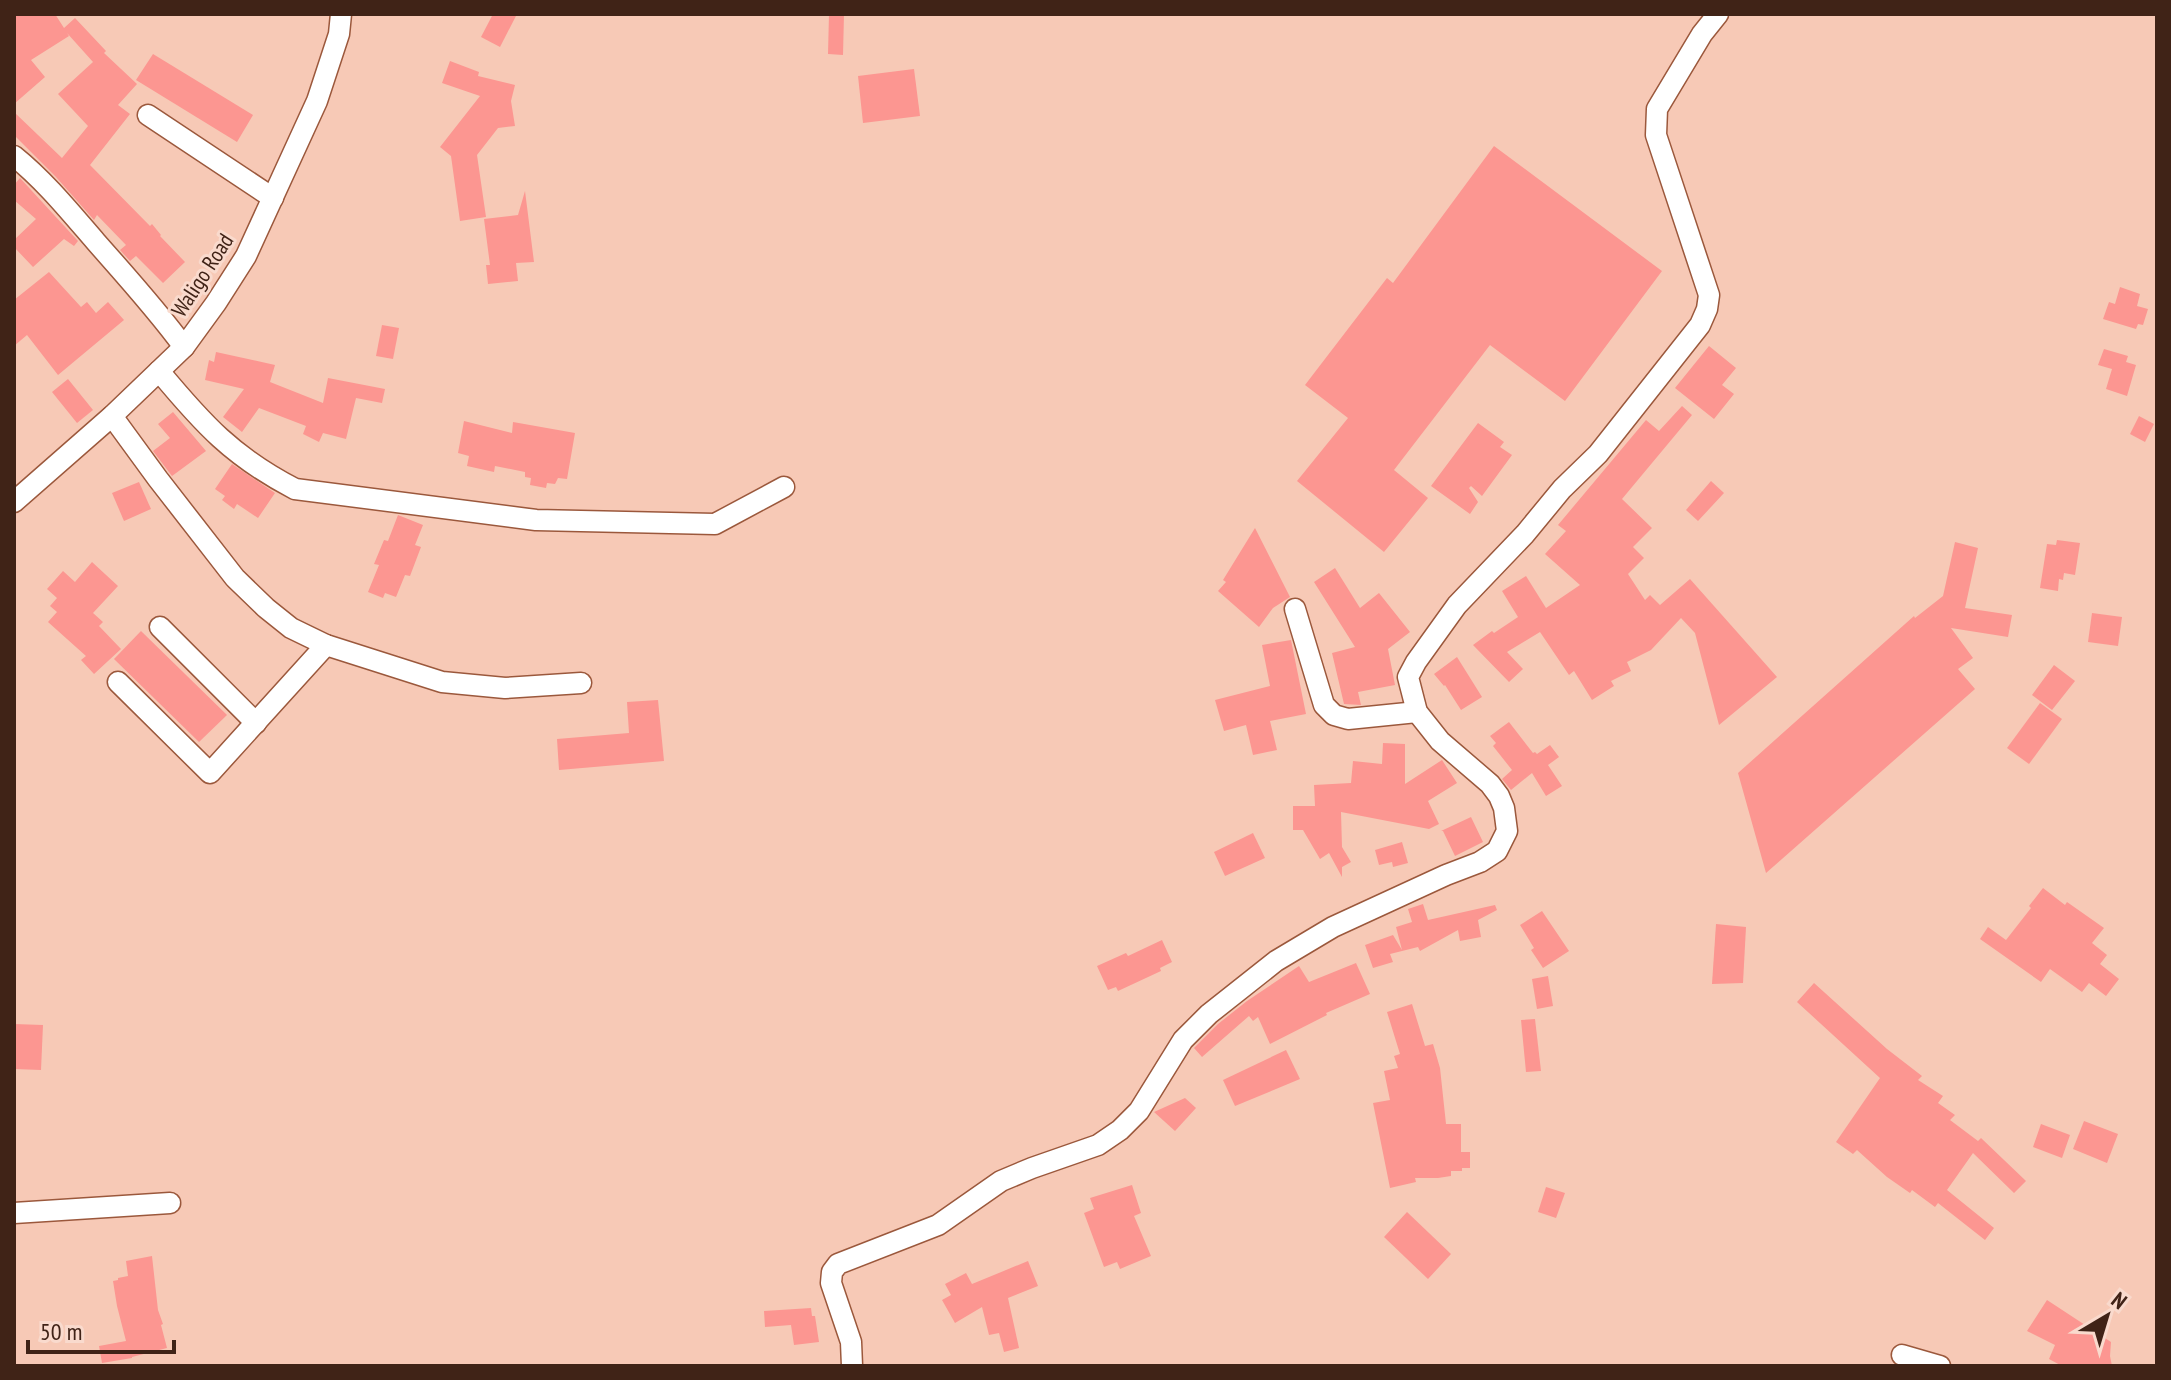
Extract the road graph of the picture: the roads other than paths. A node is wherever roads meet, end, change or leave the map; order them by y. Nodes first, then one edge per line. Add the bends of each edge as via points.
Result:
1 (341, 14) edge
2 (1718, 14) edge
3 (148, 115) dead end
4 (14, 156) edge
5 (273, 198) junction
6 (184, 347) junction
7 (159, 371) junction
8 (112, 416) junction
9 (784, 487) dead end
10 (14, 502) edge
11 (1295, 609) dead end
12 (160, 627) dead end
13 (326, 645) junction
14 (118, 682) dead end
15 (581, 683) dead end
16 (1417, 712) junction
17 (256, 723) junction
18 (170, 1203) dead end
19 (14, 1213) edge
20 (1902, 1355) dead end
21 (852, 1366) edge
22 (1940, 1366) edge

1 - 5 street, Waligo Road via 317,101
2 - 16 street via 1657,109 1656,135 1709,295 1707,309 1700,325 1598,454 1457,605 1408,677
3 - 5 street
4 - 6 street via 58,198
5 - 6 street, Waligo Road via 246,256
6 - 7 street, Waligo Road
7 - 8 street, Waligo Road
7 - 9 street via 240,457 295,489 536,520 715,524
8 - 10 street, Waligo Road
8 - 13 street via 235,578 291,628
11 - 16 street via 1324,705 1334,715 1348,719
12 - 17 street
13 - 15 street via 442,682 505,688
13 - 17 street
14 - 17 street via 210,773
16 - 21 street via 1499,796 1507,831 1497,851 1333,927 1276,961 1183,1040 1139,1111 1098,1145 1001,1181 938,1225 838,1264 831,1283 851,1342
18 - 19 street
20 - 22 street

